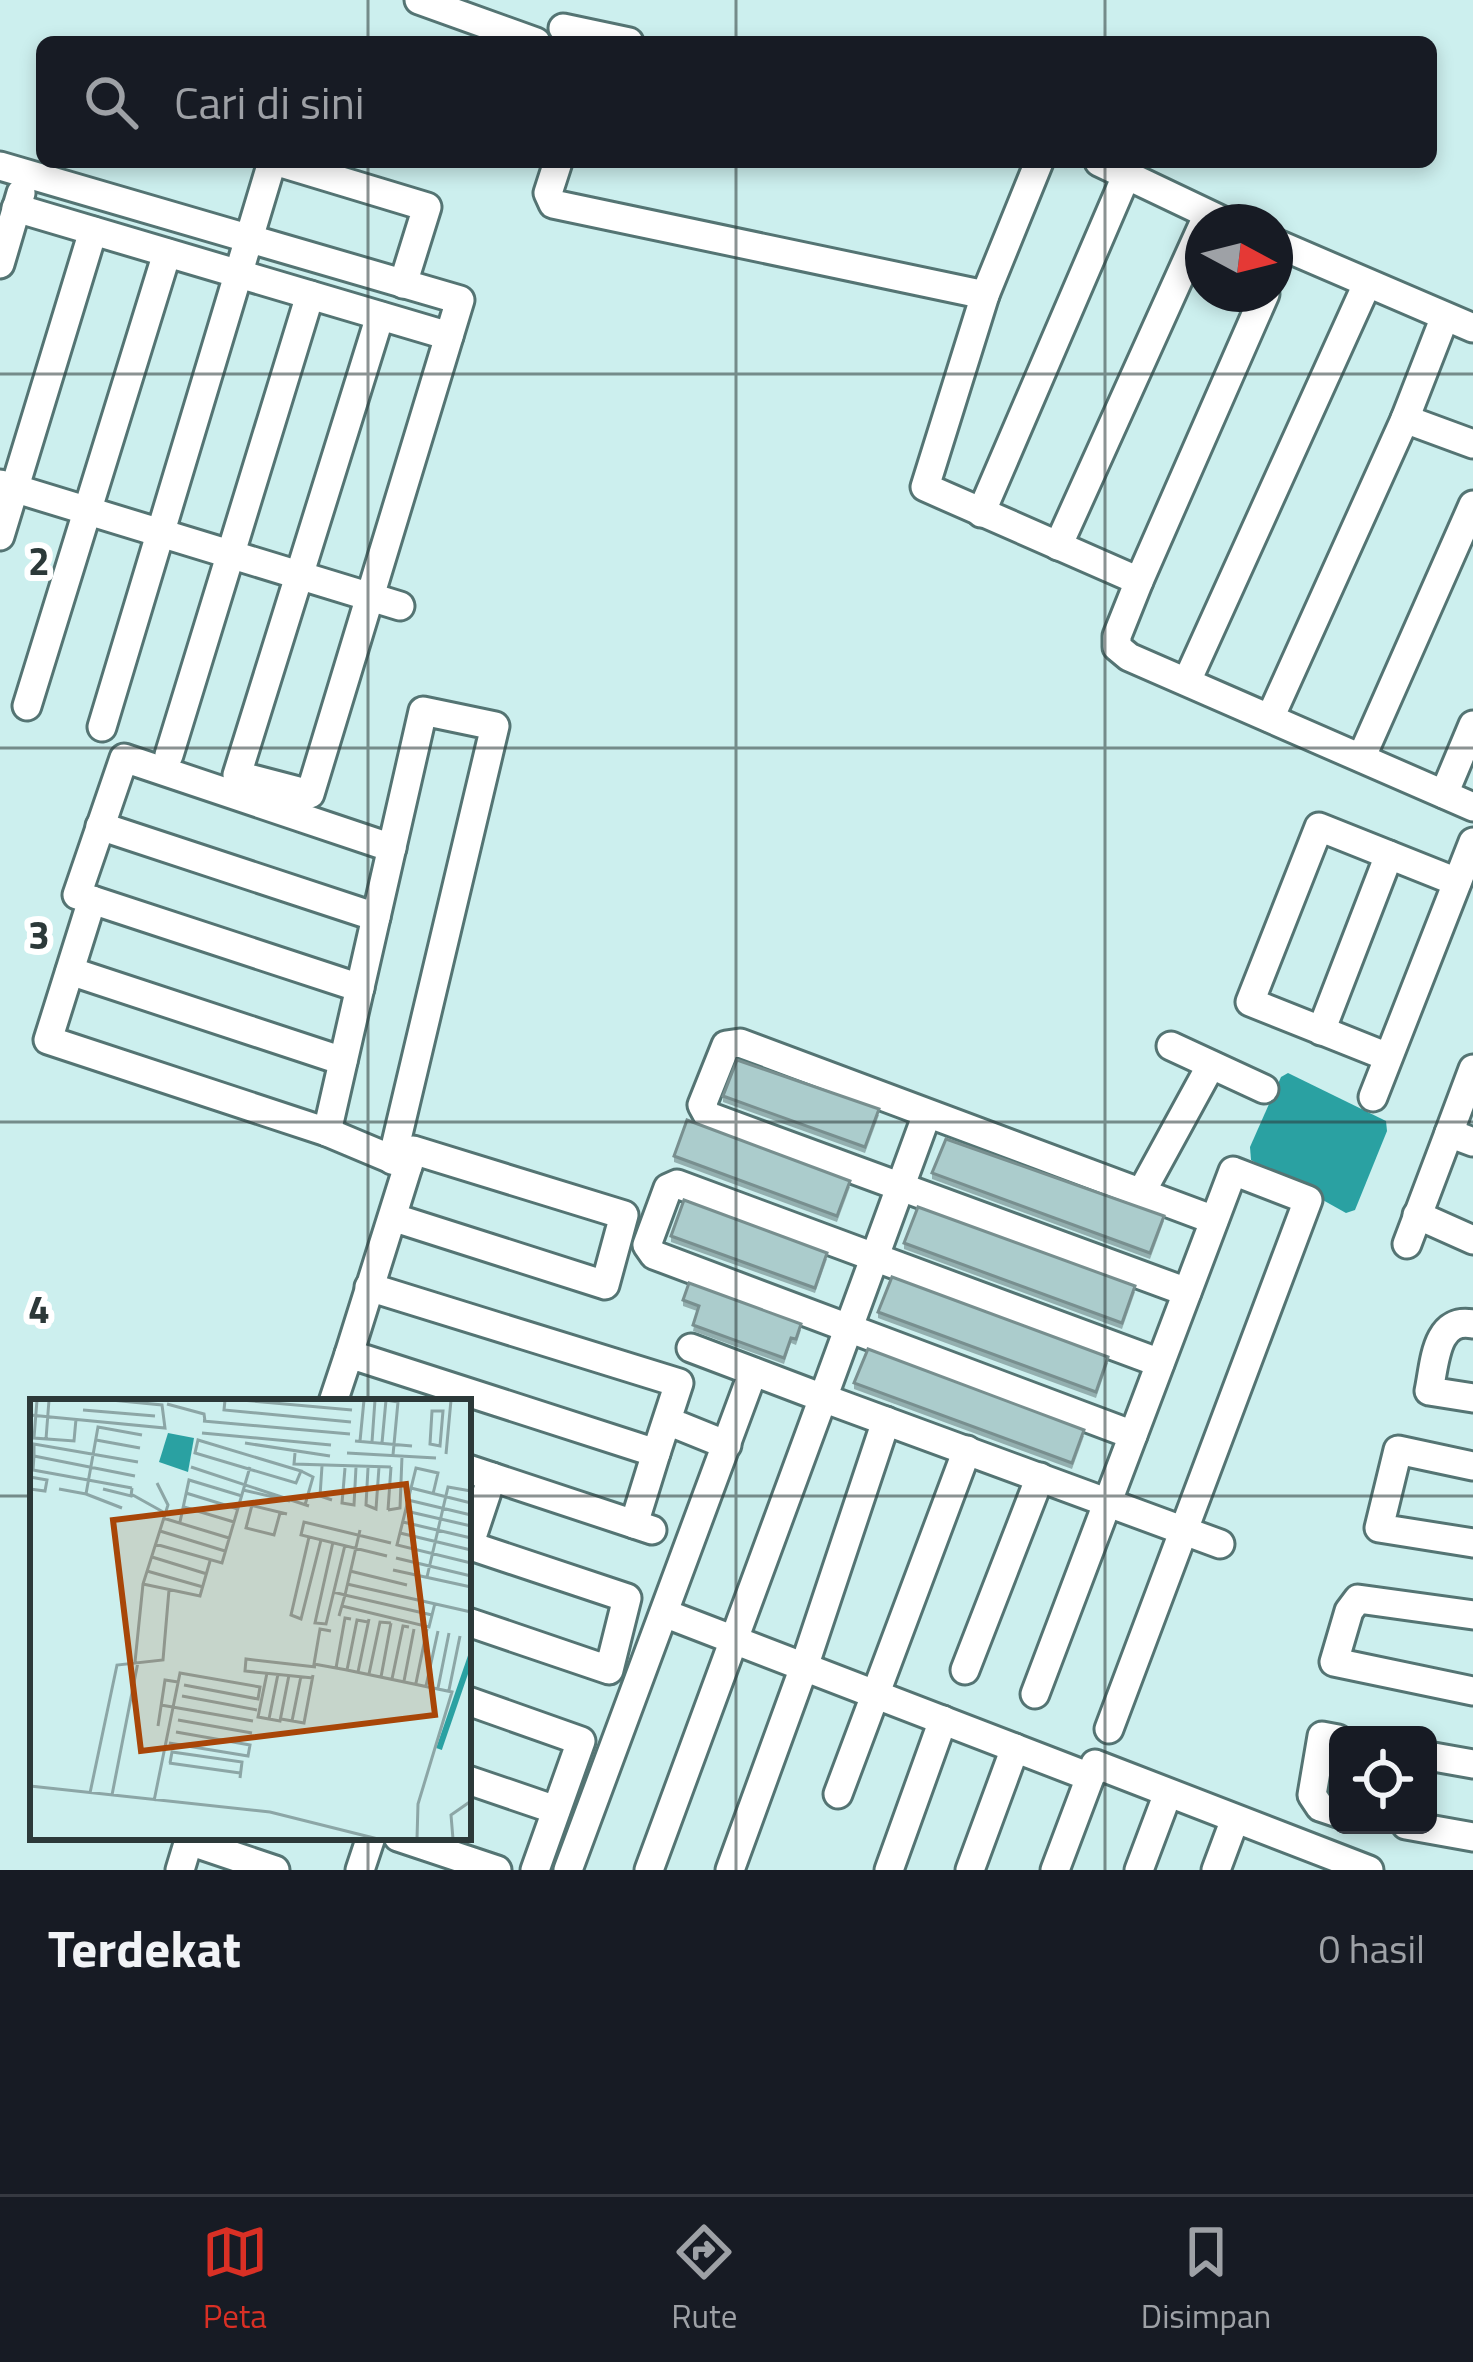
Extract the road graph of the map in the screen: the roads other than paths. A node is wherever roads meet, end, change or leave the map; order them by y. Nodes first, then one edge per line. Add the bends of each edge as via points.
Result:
1 (419, 0) edge
2 (564, 23) edge
3 (519, 36) edge
4 (608, 36) edge
5 (273, 168) edge
6 (295, 168) edge
7 (556, 168) edge
8 (1037, 168) edge
9 (1111, 168) edge
10 (13, 172) edge
11 (1126, 176) junction
12 (16, 208) junction
13 (1185, 208) edge
14 (93, 231) junction
15 (249, 240) junction
16 (167, 253) junction
17 (1293, 259) edge
18 (0, 264) edge
19 (238, 274) junction
20 (1185, 274) edge
21 (403, 284) junction
22 (1367, 284) junction
23 (310, 295) junction
24 (985, 295) junction
25 (1257, 312) edge
26 (380, 316) junction
27 (1444, 319) junction
28 (1473, 328) edge
29 (449, 336) junction
30 (1405, 419) junction
31 (1473, 444) edge
32 (7, 486) edge
33 (1473, 505) edge
34 (87, 511) junction
35 (981, 513) junction
36 (160, 533) junction
37 (0, 536) edge
38 (1058, 546) junction
39 (231, 554) junction
40 (299, 575) junction
41 (1138, 580) junction
42 (370, 597) junction
43 (400, 606) dead end
44 (1187, 681) junction
45 (27, 706) dead end
46 (1270, 718) junction
47 (1473, 725) edge
48 (101, 727) dead end
49 (169, 755) dead end
50 (1362, 756) junction
51 (1444, 794) junction
52 (1473, 807) edge
53 (100, 826) junction
54 (1473, 842) edge
55 (392, 848) junction
56 (1389, 855) junction
57 (1457, 882) junction
58 (92, 900) junction
59 (376, 917) junction
60 (70, 971) junction
61 (360, 988) junction
62 (1321, 1031) junction
63 (1171, 1046) dead end
64 (1388, 1058) junction
65 (343, 1061) junction
66 (1211, 1065) junction
67 (1473, 1069) edge
68 (1264, 1089) dead end
69 (1373, 1096) dead end
70 (927, 1114) junction
71 (327, 1132) junction
72 (1461, 1138) edge
73 (400, 1163) junction
74 (901, 1186) junction
75 (1141, 1193) junction
76 (1417, 1215) junction
77 (392, 1216) junction
78 (1214, 1220) junction
79 (1473, 1240) edge
80 (1407, 1244) dead end
81 (875, 1258) junction
82 (369, 1287) junction
83 (1187, 1292) junction
84 (1473, 1324) edge
85 (848, 1330) junction
86 (691, 1348) dead end
87 (349, 1354) junction
88 (1160, 1364) junction
89 (753, 1372) junction
90 (824, 1398) junction
91 (1473, 1398) edge
92 (334, 1399) edge
93 (886, 1421) junction
94 (680, 1426) dead end
95 (1132, 1435) junction
96 (727, 1445) junction
97 (967, 1450) junction
98 (656, 1454) junction
99 (1473, 1466) edge
100 (480, 1473) edge
101 (1040, 1477) junction
102 (1107, 1502) junction
103 (471, 1527) edge
104 (1184, 1530) junction
105 (1473, 1543) edge
106 (1220, 1544) dead end
107 (471, 1546) edge
108 (664, 1613) junction
109 (1473, 1615) edge
110 (471, 1623) edge
111 (734, 1640) junction
112 (804, 1667) junction
113 (965, 1670) dead end
114 (1473, 1691) edge
115 (876, 1694) junction
116 (1035, 1694) dead end
117 (471, 1703) edge
118 (943, 1720) junction
119 (1109, 1729) dead end
120 (1329, 1737) edge
121 (1015, 1748) junction
122 (1437, 1758) edge
123 (1473, 1764) edge
124 (1090, 1777) junction
125 (471, 1781) edge
126 (1168, 1792) junction
127 (838, 1795) dead end
128 (556, 1810) junction
129 (1329, 1810) edge
130 (1235, 1819) junction
131 (1437, 1831) edge
132 (1473, 1837) edge
133 (190, 1840) edge
134 (193, 1840) edge
135 (370, 1840) edge
136 (407, 1840) edge
137 (1299, 1857) edge
138 (180, 1870) edge
139 (274, 1870) edge
140 (361, 1870) edge
141 (497, 1870) edge
142 (536, 1870) edge
143 (568, 1870) edge
144 (650, 1870) edge
145 (730, 1870) edge
146 (889, 1870) edge
147 (970, 1870) edge
148 (1055, 1870) edge
149 (1139, 1870) edge
150 (1216, 1870) edge
151 (1369, 1870) edge

1 - 3 street
2 - 4 street
5 - 15 street
6 - 21 street via 427,207
7 - 24 street via 553,204
8 - 24 street
9 - 11 street
10 - 12 street
10 - 15 street
11 - 13 street
11 - 35 street
12 - 14 street
12 - 18 street
14 - 16 street
14 - 32 street
15 - 19 street
15 - 21 street
16 - 19 street
16 - 34 street
17 - 22 street
19 - 23 street
19 - 36 street
20 - 38 street
21 - 29 street via 460,300
22 - 27 street
22 - 44 street
23 - 26 street
23 - 39 street
24 - 35 street via 925,487
25 - 41 street
26 - 29 street
26 - 40 street
27 - 28 street
27 - 30 street
29 - 42 street
30 - 31 street
30 - 46 street
32 - 34 street
32 - 37 street
33 - 50 street
34 - 36 street
34 - 45 street
35 - 38 street
36 - 39 street
36 - 48 street
38 - 41 street
39 - 40 street
39 - 49 street
40 - 42 street
40 - 42 street via 237,775 310,794
41 - 44 street via 1117,647
42 - 43 street
44 - 46 street
46 - 50 street
47 - 51 street
50 - 51 street
51 - 52 street
53 - 55 street via 124,758
53 - 58 street via 77,895
53 - 59 street
54 - 57 street
55 - 59 street
55 - 73 street via 423,710 495,726
56 - 57 street
56 - 62 street
56 - 62 street via 1319,827 1258,980 1250,1002
57 - 64 street
58 - 60 street
58 - 61 street
59 - 61 street
60 - 65 street
60 - 71 street via 48,1040
61 - 65 street
62 - 64 street
63 - 66 street
64 - 69 street
65 - 71 street
66 - 68 street
66 - 75 street
67 - 72 street
70 - 74 street
70 - 74 street via 740,1043 727,1046 702,1105 708,1116
70 - 75 street
71 - 73 street
72 - 76 street
73 - 77 street
73 - 77 street via 413,1150 624,1215 605,1285
74 - 81 street
74 - 83 street
75 - 78 street
76 - 79 street
76 - 80 street
77 - 82 street
78 - 83 street
78 - 104 street via 1233,1171 1308,1200
81 - 85 street
81 - 85 street via 677,1184 668,1188 647,1246 654,1255
81 - 88 street
82 - 87 street
82 - 98 street via 679,1383
83 - 88 street
84 - 91 street via 1443,1333 1429,1390
85 - 90 street
85 - 95 street
86 - 89 street
87 - 92 street
87 - 98 street
88 - 95 street
89 - 90 street
89 - 96 street
90 - 93 street
90 - 111 street
93 - 97 street
93 - 112 street
94 - 96 street
95 - 102 street
96 - 108 street
97 - 101 street
97 - 115 street
98 - 100 street via 643,1527
99 - 105 street via 1398,1450 1379,1528
100 - 103 street
101 - 102 street
101 - 113 street
102 - 104 street
102 - 116 street
104 - 106 street
104 - 119 street
107 - 110 street via 627,1598 609,1670
108 - 111 street
108 - 143 street
109 - 114 street via 1358,1599 1334,1662
111 - 112 street
111 - 144 street
112 - 115 street
112 - 145 street
115 - 118 street
115 - 127 street
117 - 128 street via 581,1742
118 - 121 street
118 - 146 street
120 - 129 street via 1322,1736 1312,1795
121 - 124 street
121 - 147 street
122 - 123 street
124 - 126 street via 1095,1764
124 - 148 street
125 - 128 street
126 - 130 street
126 - 149 street
128 - 142 street
130 - 137 street
130 - 150 street
131 - 132 street
133 - 138 street
134 - 139 street
135 - 140 street
136 - 141 street
137 - 151 street

